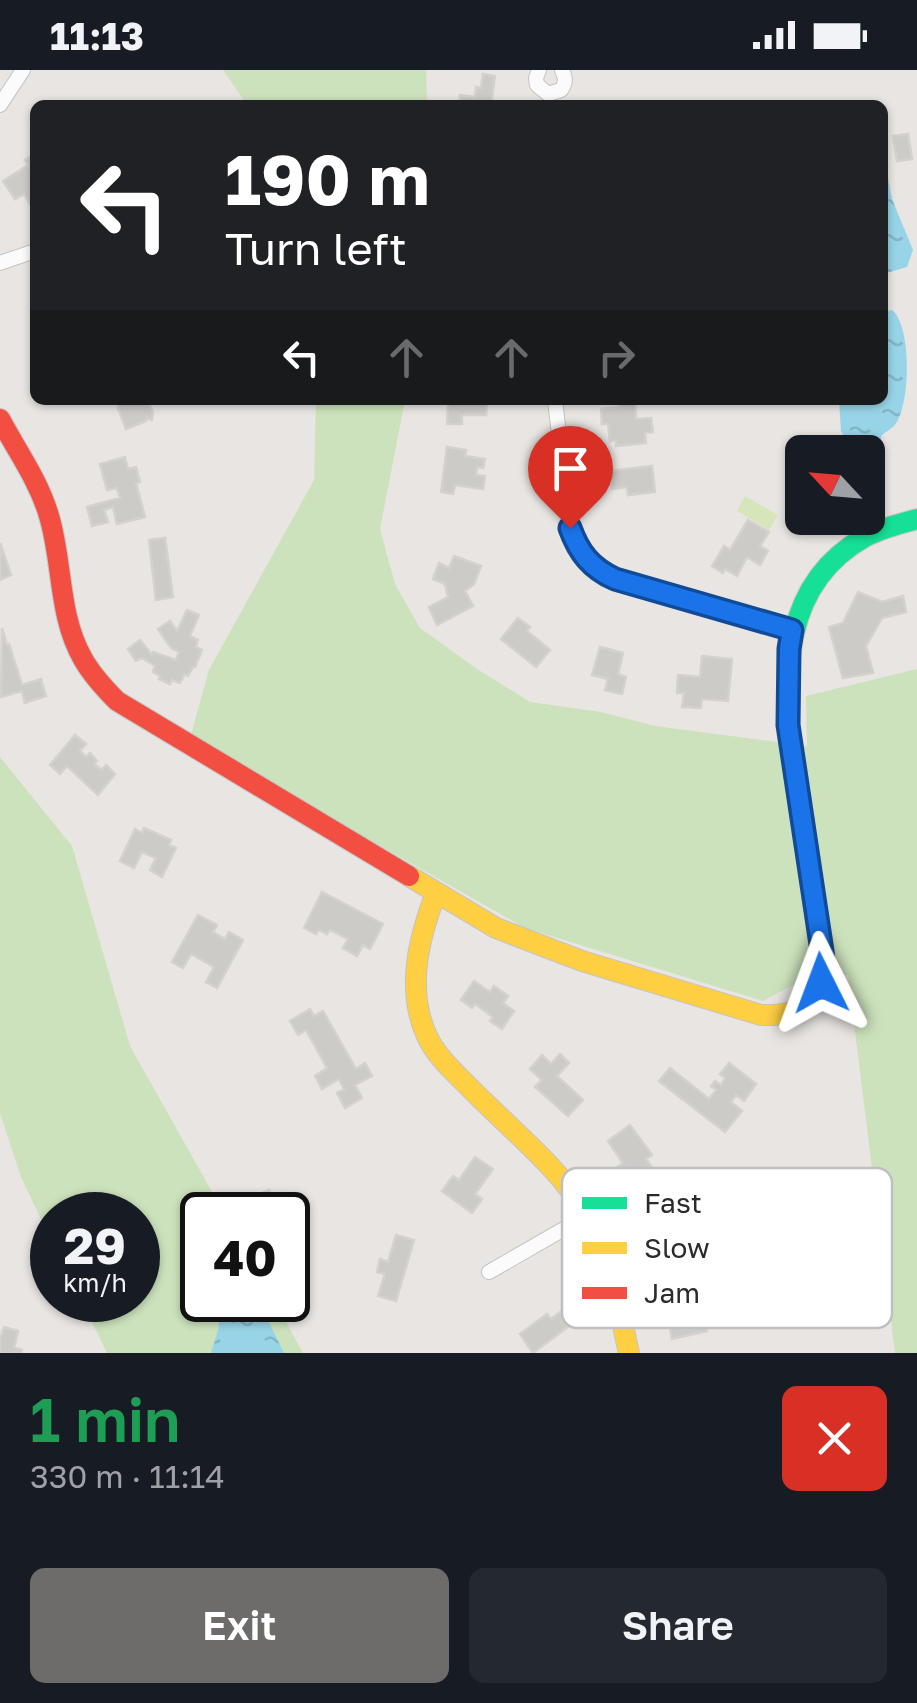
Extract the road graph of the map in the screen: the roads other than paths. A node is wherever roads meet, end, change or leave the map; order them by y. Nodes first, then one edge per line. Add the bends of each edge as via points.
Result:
1 (23, 70) edge
2 (540, 70) edge
3 (562, 70) edge
4 (538, 97) edge
5 (0, 106) edge
6 (30, 253) edge
7 (0, 263) edge
8 (556, 405) edge
9 (0, 418) edge
10 (917, 519) edge
11 (792, 630) junction
12 (436, 893) junction
13 (562, 1180) edge
14 (562, 1230) edge
15 (489, 1272) dead end
16 (624, 1328) edge
17 (630, 1353) edge

1 - 5 street
2 - 4 street
3 - 4 street via 561,90
6 - 7 street
8 - 11 street via 570,528 590,563 631,585
9 - 12 street via 44,498 70,632 99,684 139,716
10 - 11 street via 846,547 816,578
11 - 12 street via 788,725 824,968 819,990 804,1008 784,1016 753,1014 582,962 517,938
12 - 13 street via 416,968 427,1036
14 - 15 street
16 - 17 street

